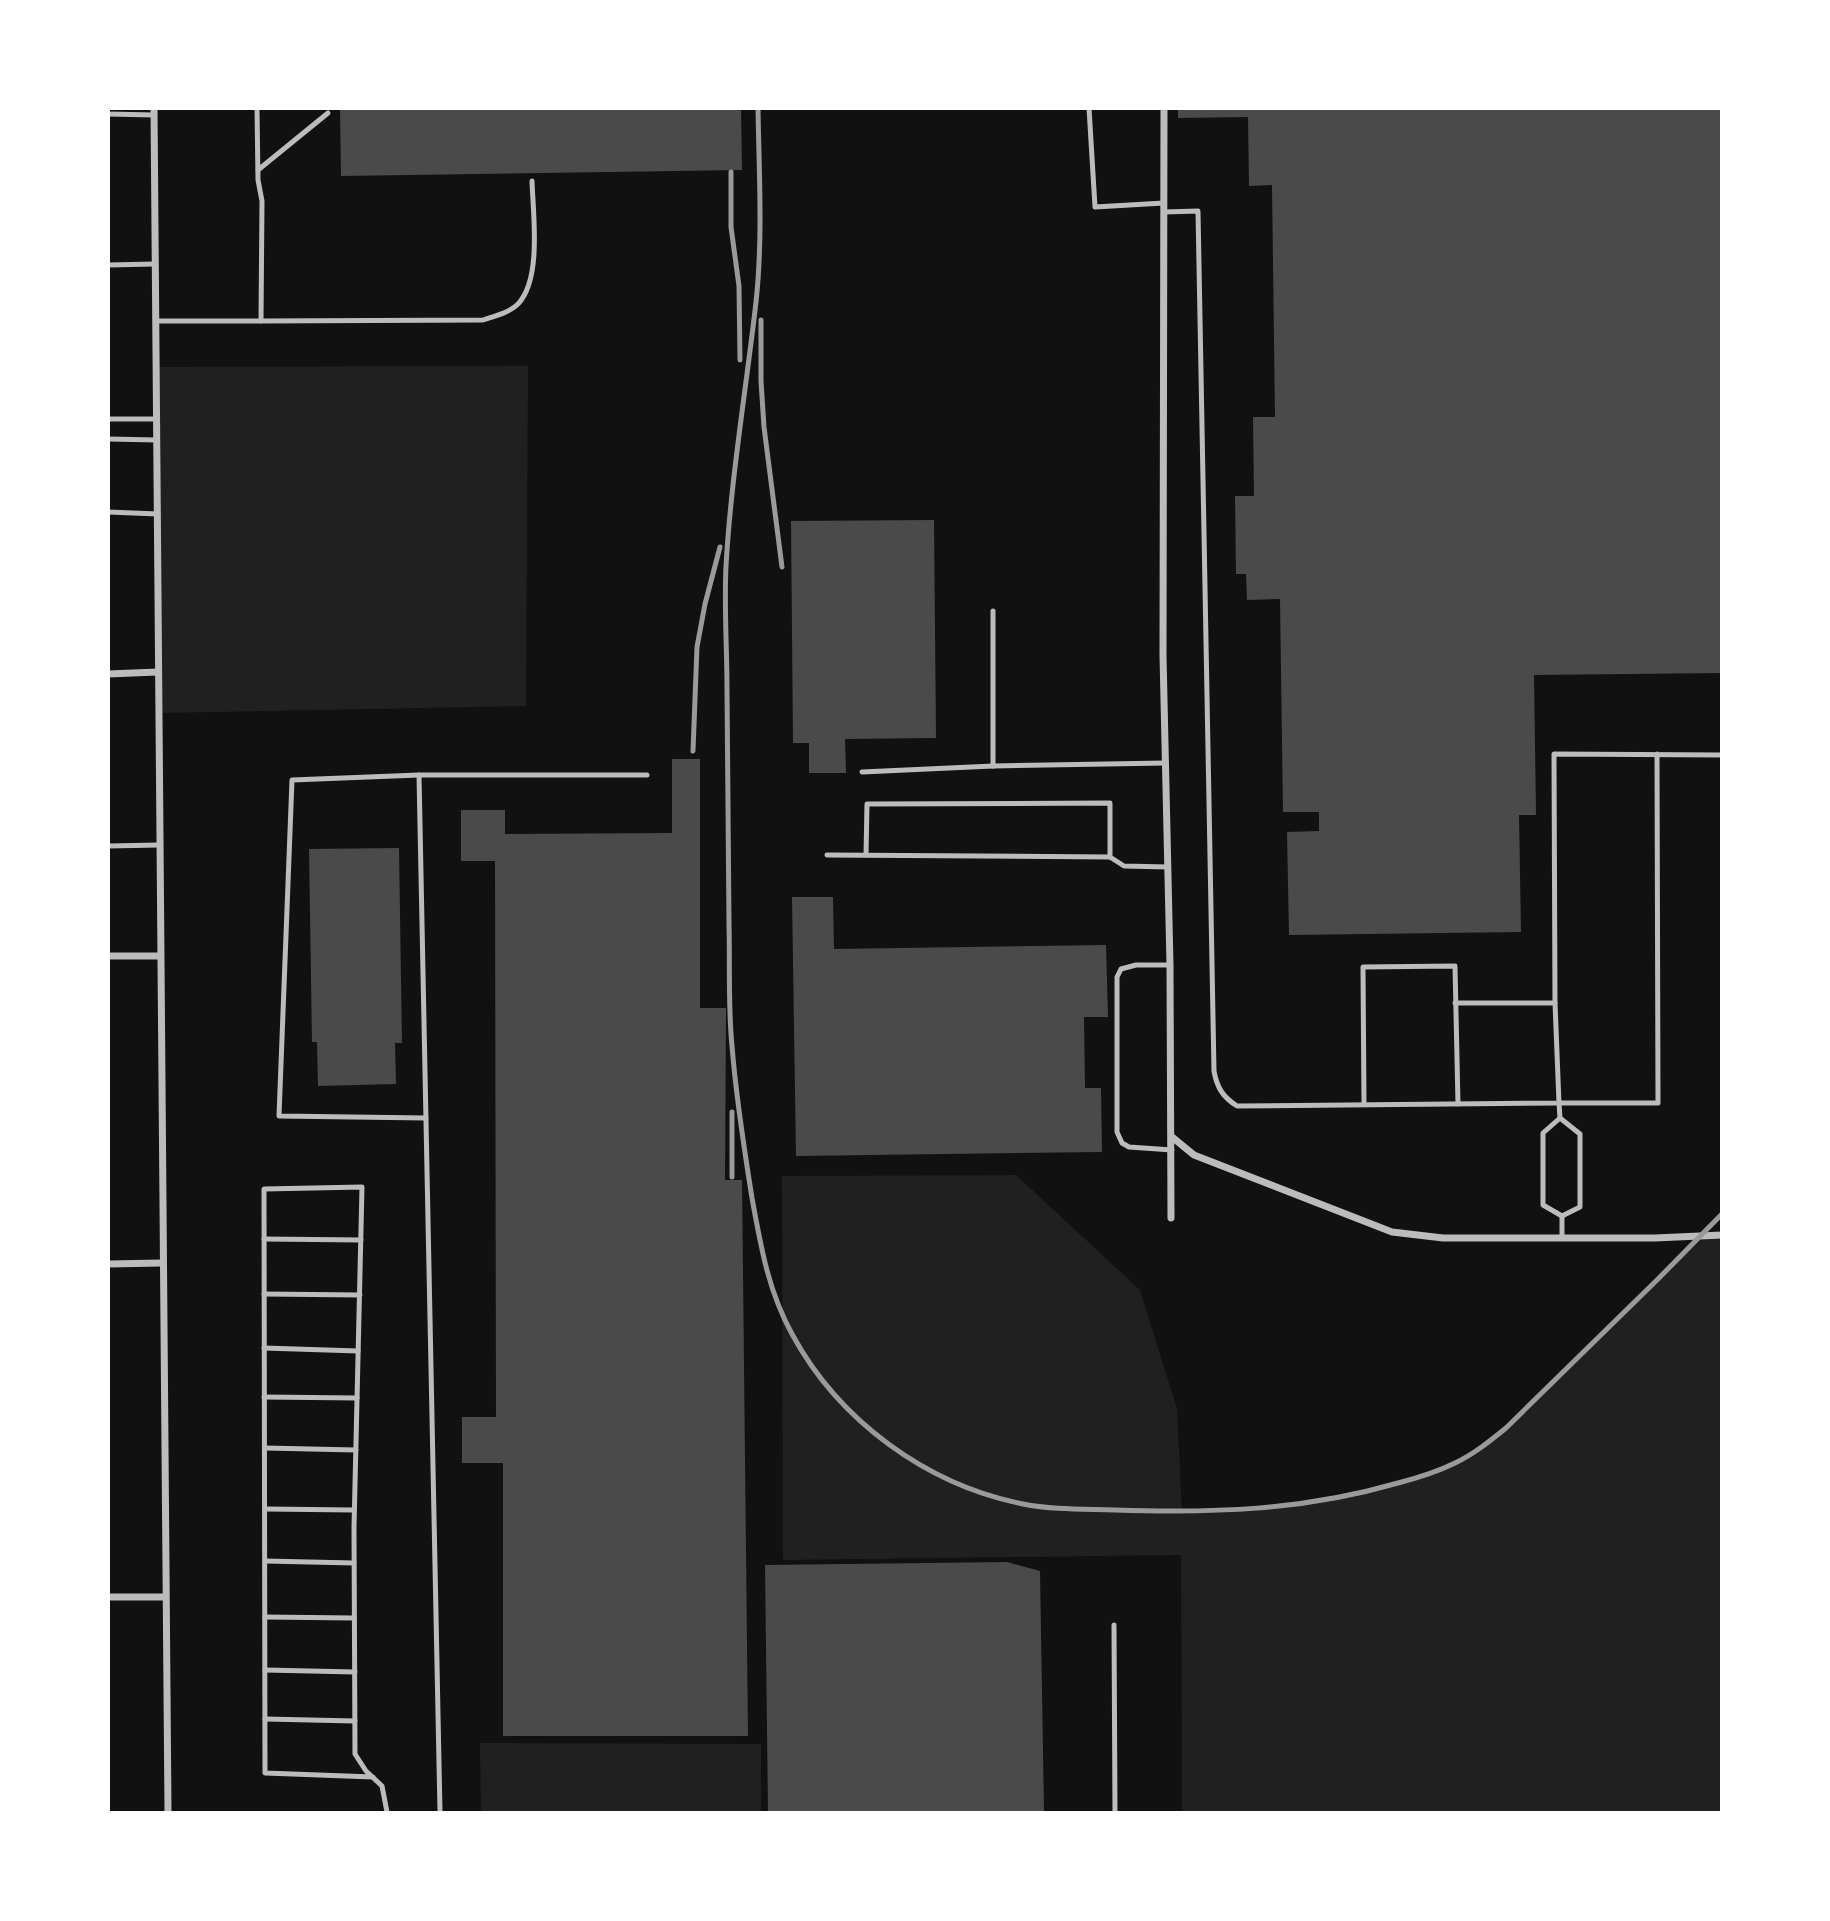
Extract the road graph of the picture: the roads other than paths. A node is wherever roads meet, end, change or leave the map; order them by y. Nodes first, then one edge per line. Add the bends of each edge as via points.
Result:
1 (257, 108) edge
2 (1089, 108) edge
3 (1164, 108) edge
4 (154, 112) edge
5 (328, 113) dead end
6 (108, 114) edge
7 (258, 170) junction
8 (532, 181) dead end
9 (1164, 203) junction
10 (1164, 212) junction
11 (155, 264) junction
12 (108, 265) edge
13 (156, 321) junction
14 (261, 321) junction
15 (108, 419) edge
16 (157, 419) junction
17 (108, 439) edge
18 (157, 440) junction
19 (108, 512) edge
20 (158, 514) junction
21 (993, 611) dead end
22 (158, 672) junction
23 (108, 674) edge
24 (1657, 754) junction
25 (1721, 755) edge
26 (1166, 763) junction
27 (993, 766) junction
28 (862, 772) dead end
29 (419, 775) junction
30 (647, 775) dead end
31 (159, 845) junction
32 (108, 846) edge
33 (827, 855) dead end
34 (866, 855) junction
35 (1110, 857) junction
36 (1168, 867) junction
37 (108, 956) edge
38 (158, 956) junction
39 (1170, 965) junction
40 (1455, 1003) junction
41 (1555, 1003) junction
42 (1559, 1103) junction
43 (1364, 1104) junction
44 (1458, 1104) junction
45 (426, 1118) junction
46 (1560, 1118) junction
47 (1172, 1137) junction
48 (1172, 1150) junction
49 (1562, 1216) junction
50 (1171, 1218) dead end
51 (1721, 1235) edge
52 (1562, 1238) junction
53 (264, 1239) junction
54 (361, 1240) junction
55 (162, 1263) junction
56 (108, 1264) edge
57 (264, 1294) junction
58 (360, 1294) junction
59 (264, 1348) junction
60 (358, 1350) junction
61 (264, 1397) junction
62 (357, 1398) junction
63 (265, 1448) junction
64 (356, 1450) junction
65 (265, 1509) junction
66 (354, 1510) junction
67 (265, 1561) junction
68 (354, 1563) junction
69 (108, 1597) edge
70 (165, 1597) junction
71 (265, 1617) junction
72 (354, 1618) junction
73 (1114, 1625) dead end
74 (265, 1670) junction
75 (355, 1672) junction
76 (265, 1718) junction
77 (355, 1721) junction
78 (373, 1777) junction
79 (168, 1812) edge
80 (387, 1812) edge
81 (440, 1812) edge
82 (1115, 1812) edge

1 - 7 lane
2 - 9 lane via 1095,207
3 - 9 street
4 - 6 lane
4 - 11 street
5 - 7 lane
7 - 14 lane
8 - 14 lane via 532,278 509,311 483,320
9 - 10 street
10 - 26 street
10 - 43 lane via 1198,211 1217,1086 1237,1107
11 - 12 lane
11 - 13 street
13 - 14 lane
13 - 16 street
15 - 16 lane
16 - 18 street
17 - 18 lane
18 - 20 street
19 - 20 lane
20 - 22 street
21 - 27 lane
22 - 23 street
22 - 31 street
24 - 25 lane
24 - 41 lane via 1554,754
24 - 42 lane via 1658,1103
26 - 27 lane
26 - 36 street
27 - 28 lane
29 - 30 lane
29 - 45 lane
29 - 45 lane via 292,780 279,1116
31 - 32 lane
31 - 38 street
33 - 34 lane
34 - 35 lane
34 - 35 lane via 867,804 1110,803
35 - 36 lane via 1124,866
36 - 39 street
37 - 38 street
38 - 55 street
39 - 47 street
39 - 48 lane via 1136,965 1121,969 1116,977 1118,1132 1129,1147
40 - 41 lane
40 - 43 lane via 1455,966 1363,967
40 - 44 lane
41 - 42 lane
42 - 44 lane
42 - 46 lane
43 - 44 lane
45 - 81 lane
46 - 49 lane via 1543,1133 1543,1205
46 - 49 lane via 1580,1134 1580,1207
47 - 48 street
47 - 52 street via 1194,1155 1392,1232 1443,1238
48 - 50 street
49 - 52 lane
51 - 52 street
53 - 54 lane
53 - 54 lane via 264,1189 362,1187
53 - 57 lane
54 - 58 lane
55 - 56 street
55 - 70 street
57 - 58 lane
57 - 59 lane
58 - 60 lane
59 - 60 lane
59 - 61 lane
60 - 62 lane
61 - 62 lane
61 - 63 lane
62 - 64 lane
63 - 64 lane
63 - 65 lane
64 - 66 lane
65 - 66 lane
65 - 67 lane
66 - 68 lane
67 - 68 lane
67 - 71 lane
68 - 72 lane
69 - 70 street
70 - 79 street
71 - 72 lane
71 - 74 lane
72 - 75 lane
73 - 82 lane
74 - 75 lane
74 - 76 lane
75 - 77 lane
76 - 77 lane
76 - 78 lane via 265,1773
77 - 78 lane via 355,1754
78 - 80 lane via 382,1786

